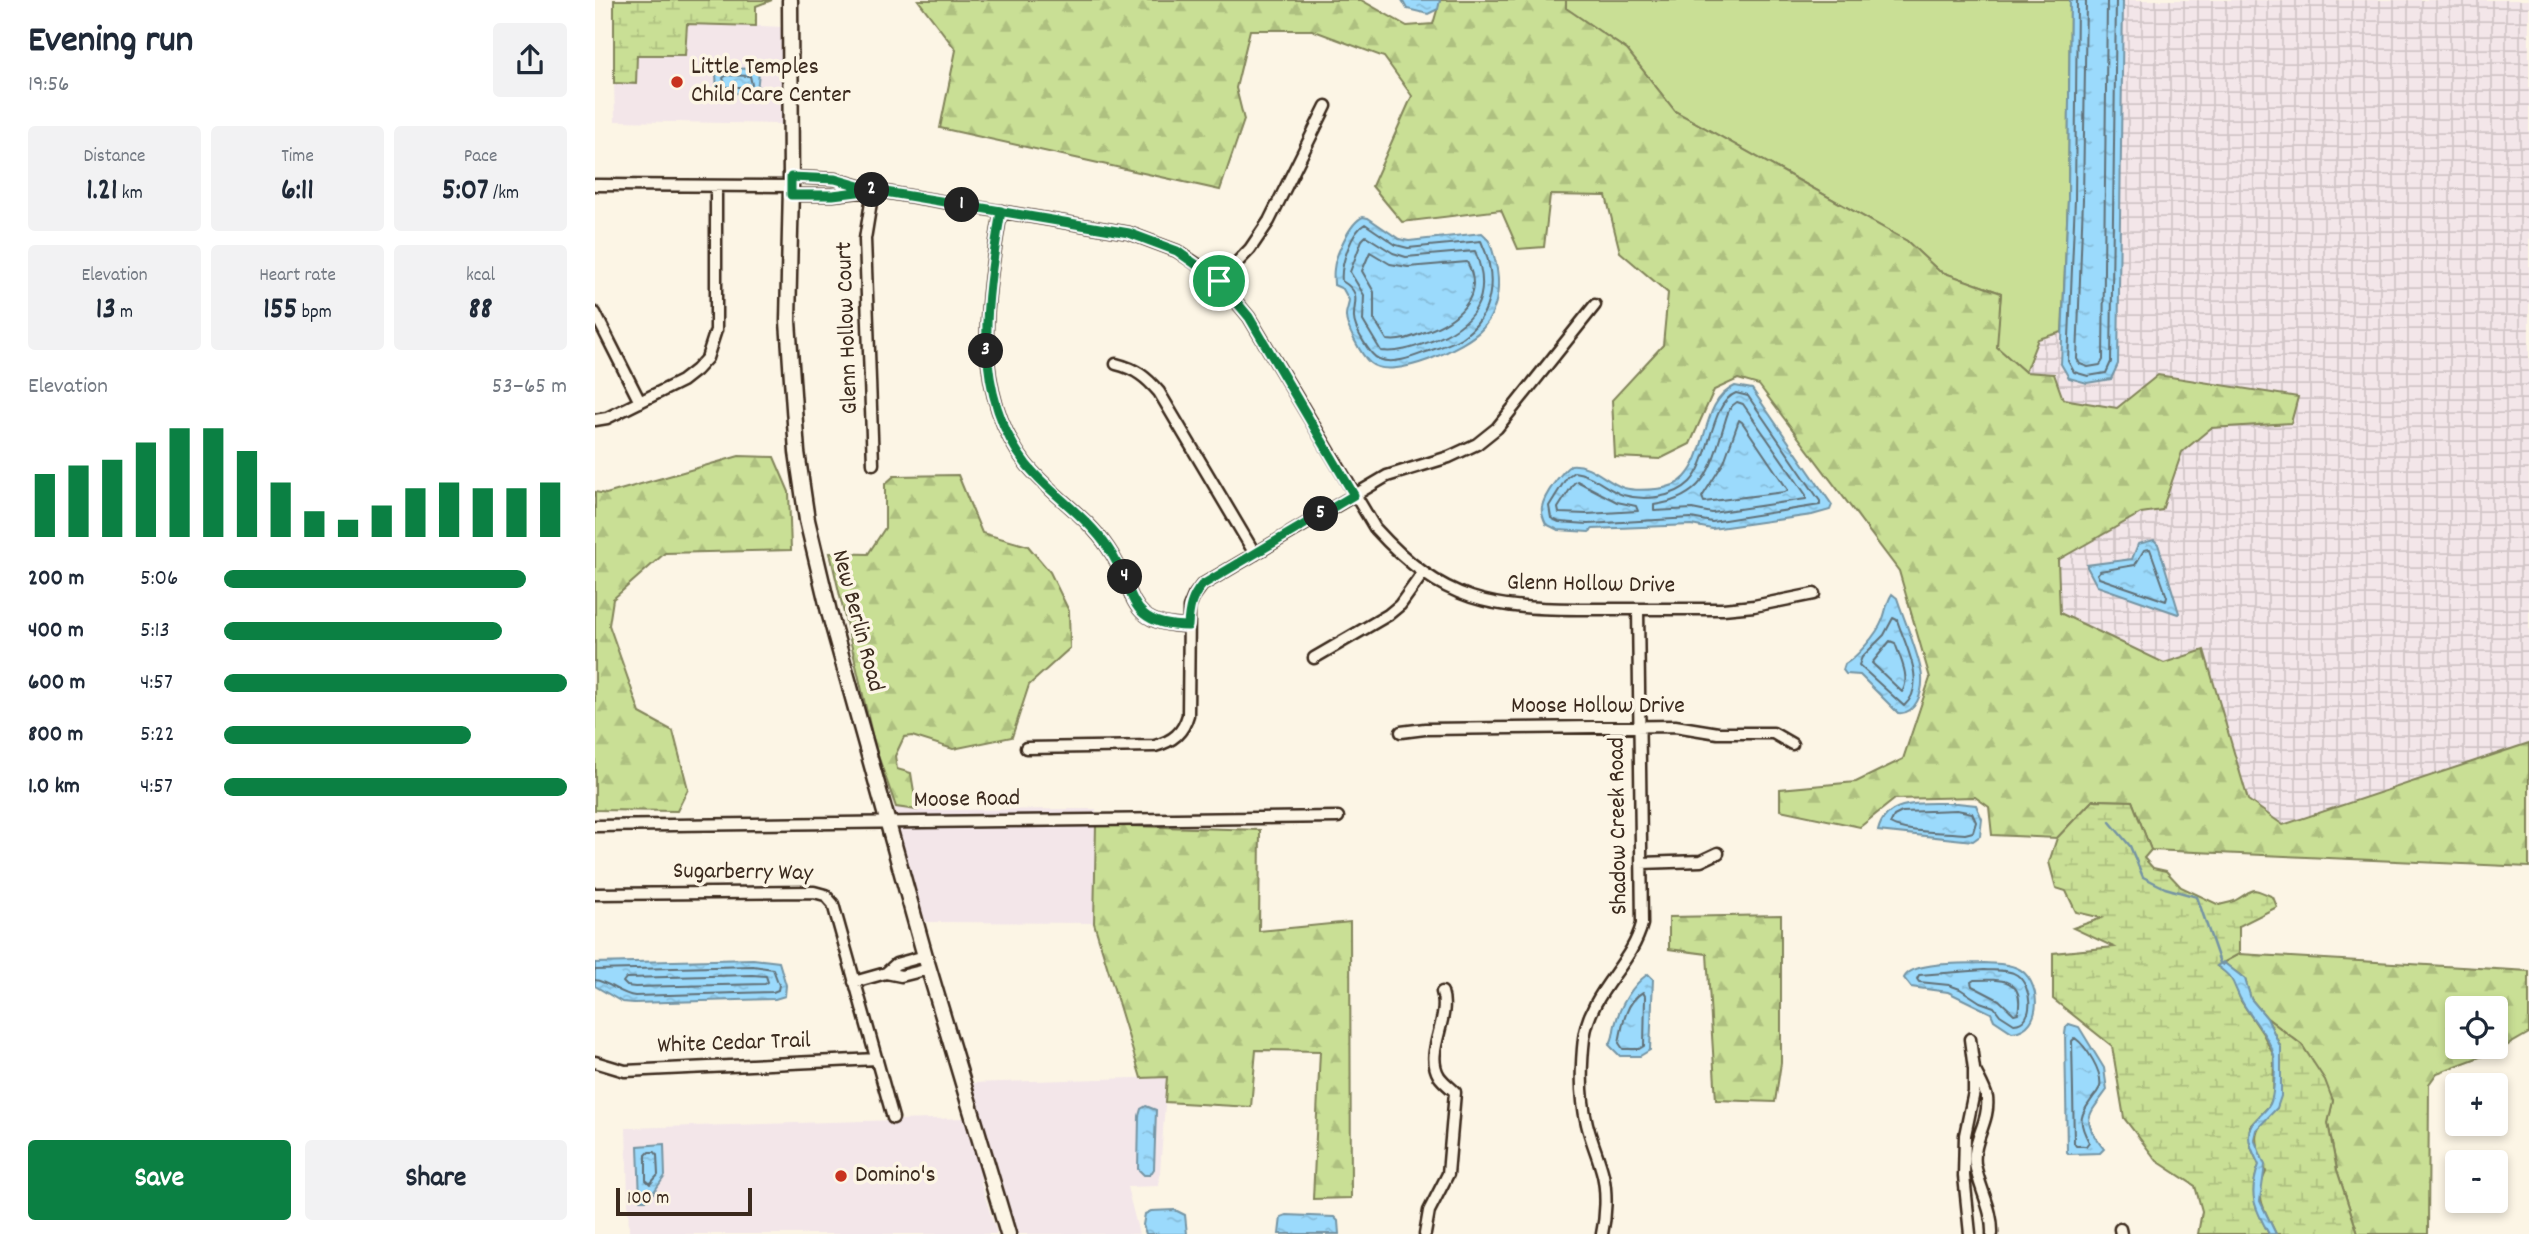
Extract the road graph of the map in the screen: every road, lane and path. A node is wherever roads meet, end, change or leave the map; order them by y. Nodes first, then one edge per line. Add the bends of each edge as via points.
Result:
1 (790, 0) edge
2 (1327, 106) dead end
3 (595, 185) edge
4 (716, 186) junction
5 (791, 186) junction
6 (873, 190) junction
7 (1001, 211) junction
8 (1219, 281) junction
9 (1595, 305) dead end
10 (595, 313) edge
11 (1117, 364) dead end
12 (640, 402) junction
13 (595, 420) edge
14 (873, 464) dead end
15 (1354, 495) junction
16 (1255, 554) junction
17 (1423, 573) junction
18 (1814, 594) dead end
19 (1638, 609) junction
20 (1188, 626) junction
21 (1314, 658) dead end
22 (1639, 727) junction
23 (1401, 733) dead end
24 (1792, 744) dead end
25 (1026, 748) dead end
26 (1339, 817) dead end
27 (888, 821) junction
28 (595, 826) edge
29 (1718, 853) dead end
30 (1641, 863) junction
31 (595, 894) edge
32 (927, 962) junction
33 (855, 982) junction
34 (1442, 992) dead end
35 (1970, 1039) dead end
36 (877, 1059) junction
37 (595, 1062) edge
38 (1974, 1069) junction
39 (893, 1118) dead end
40 (1008, 1234) edge
41 (1425, 1234) edge
42 (1602, 1234) edge
43 (1970, 1234) edge
44 (1992, 1234) edge

1 - 5 main road, New Berlin Road
2 - 8 street via 1269,221
3 - 4 street
4 - 5 street
4 - 12 street via 716,330 707,358 683,380
5 - 6 street, Glenn Hollow Drive via 833,195
5 - 6 street, Glenn Hollow Drive via 835,179
5 - 27 main road, New Berlin Road via 788,321 802,488 829,612
6 - 7 street, Glenn Hollow Drive
6 - 14 street, Glenn Hollow Court via 865,239
7 - 8 street, Glenn Hollow Drive via 1146,237 1177,251
7 - 20 street via 986,317 987,364 999,414 1025,462 1109,549 1140,611 1151,621
8 - 15 street, Glenn Hollow Drive via 1249,317
9 - 15 street via 1497,428 1477,444 1387,476
10 - 12 street
11 - 16 street via 1146,377 1159,392
12 - 13 street
15 - 16 street
15 - 17 street, Glenn Hollow Drive via 1375,528
16 - 20 street via 1202,585 1193,596
17 - 19 street, Glenn Hollow Drive via 1476,600 1501,606
17 - 21 street via 1388,615
18 - 19 street, Glenn Hollow Drive via 1733,608
19 - 22 street, Shadow Creek Road
20 - 25 street via 1188,715 1178,736 1155,746
22 - 23 street, Moose Hollow Drive
22 - 24 street, Moose Hollow Drive via 1773,733
22 - 30 street, Shadow Creek Road
26 - 27 street, Moose Road
27 - 28 street, Moose Road
27 - 32 main road, New Berlin Road
29 - 30 street via 1701,862
30 - 42 street, Shadow Creek Road via 1639,933 1603,988 1584,1035 1583,1106 1604,1177
31 - 33 street, Sugarberry Way via 814,891 833,904
32 - 33 street via 901,976 886,973
32 - 40 main road, New Berlin Road
33 - 36 street, Sugarberry Way
34 - 41 street via 1446,1005 1435,1065 1455,1092 1455,1114 1448,1174 1429,1211
35 - 38 street
36 - 37 street, White Cedar Trail via 625,1071
36 - 39 street, Sugarberry Way
38 - 43 street via 1973,1107 1964,1146
38 - 44 street via 1987,1099 1975,1163

